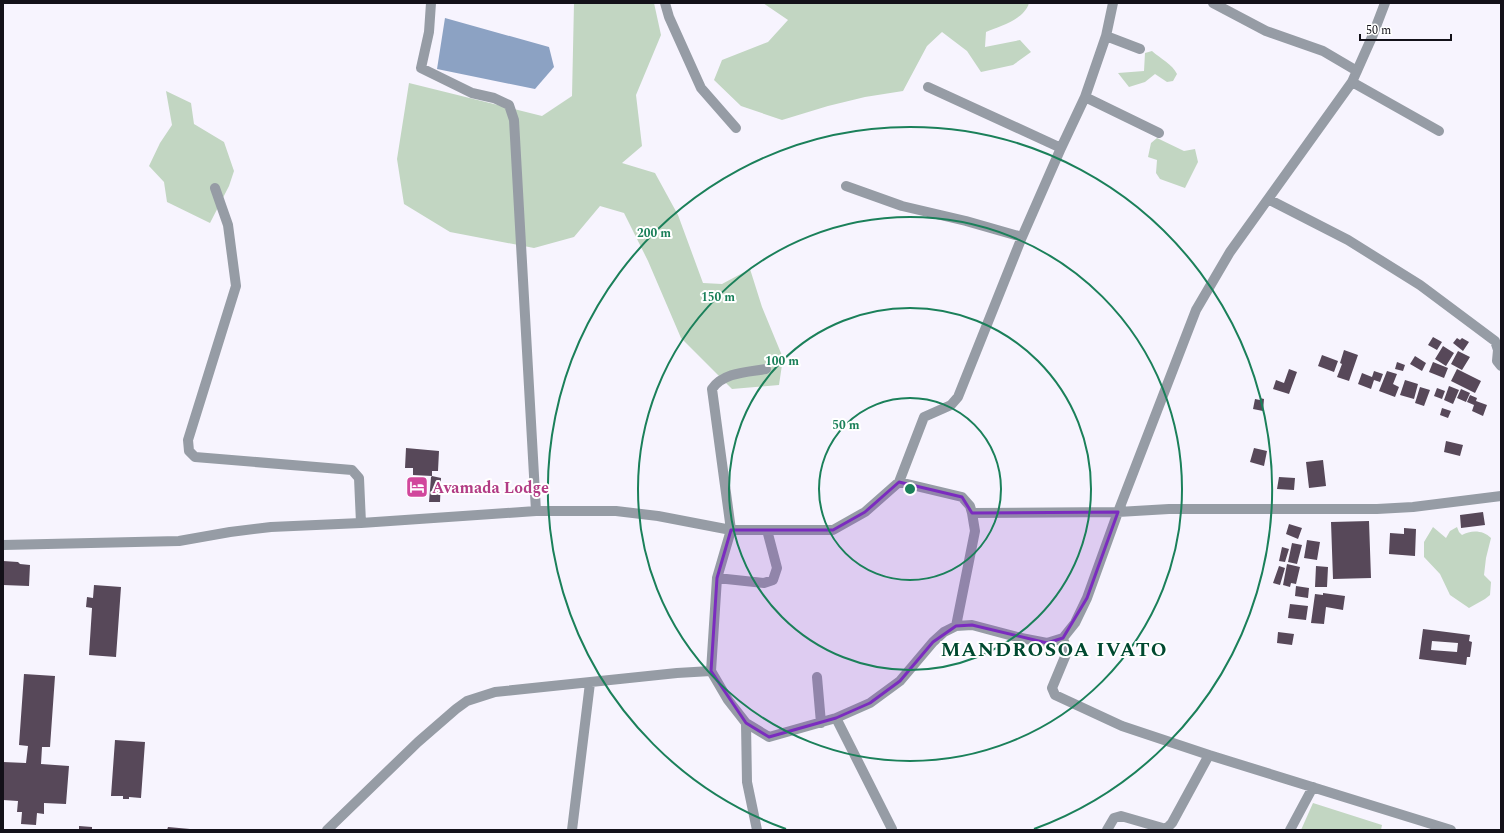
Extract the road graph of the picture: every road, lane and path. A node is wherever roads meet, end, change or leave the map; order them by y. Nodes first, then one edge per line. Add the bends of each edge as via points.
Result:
1 (431, 3) edge
2 (665, 3) edge
3 (1113, 3) edge
4 (1213, 3) edge
5 (1384, 3) edge
6 (1106, 36) junction
7 (1140, 49) dead end
8 (1358, 71) junction
9 (1352, 82) junction
10 (928, 87) dead end
11 (1085, 97) junction
12 (736, 128) dead end
13 (1439, 131) dead end
14 (1159, 133) dead end
15 (1061, 148) junction
16 (846, 186) dead end
17 (215, 188) dead end
18 (1268, 199) junction
19 (1022, 237) junction
20 (1501, 366) edge
21 (766, 369) dead end
22 (899, 482) junction
23 (1501, 496) edge
24 (536, 511) junction
25 (1118, 512) junction
26 (972, 513) junction
27 (362, 523) junction
28 (731, 530) junction
29 (767, 530) junction
30 (3, 544) edge
31 (717, 578) junction
32 (956, 626) junction
33 (1063, 638) junction
34 (711, 671) junction
35 (817, 677) dead end
36 (590, 683) junction
37 (836, 718) junction
38 (746, 723) junction
39 (821, 723) junction
40 (1209, 755) junction
41 (1313, 787) junction
42 (892, 829) edge
43 (327, 830) edge
44 (572, 830) edge
45 (757, 830) edge
46 (1107, 830) edge
47 (1290, 830) edge
48 (1451, 830) edge

1 - 24 street via 429,32 421,68 472,93 494,98 509,105 514,120
2 - 12 street via 701,88
3 - 6 street
4 - 8 street via 1266,32 1323,52
5 - 8 street
6 - 7 street
6 - 11 street
8 - 9 street
9 - 13 street
9 - 18 street
10 - 15 street
11 - 14 street
11 - 15 street
15 - 19 street
16 - 19 street via 902,206
17 - 27 street via 228,225 236,286 188,440 189,451 196,457 352,470 359,478
18 - 20 street via 1348,240 1420,285 1495,341 1498,350 1497,361
18 - 25 street via 1230,252 1196,310
19 - 22 street via 958,397 951,405 924,417
21 - 28 street via 728,376 716,383 712,389
22 - 26 street via 962,497 970,506
22 - 29 street via 865,512 833,530
23 - 25 street via 1408,508 1169,509
24 - 27 street
24 - 28 street via 616,511
25 - 26 street
25 - 33 street via 1087,598 1075,623
26 - 32 street via 974,531
27 - 30 street via 271,527 179,541
28 - 29 street
28 - 31 street
29 - 31 street via 777,568 773,580 764,583
31 - 34 street
32 - 33 street via 972,625 1047,643
32 - 37 street via 933,642 900,681 870,703
33 - 40 street via 1067,652 1052,688 1055,695 1122,726
34 - 36 street
34 - 38 street via 728,700
35 - 39 street
36 - 43 street via 495,692 467,701 418,742
36 - 44 street
37 - 39 street
37 - 42 street
38 - 39 street via 769,737
38 - 45 street via 747,782
40 - 41 street
40 - 46 street via 1172,823 1166,829 1121,816 1114,818
41 - 47 street
41 - 48 street

